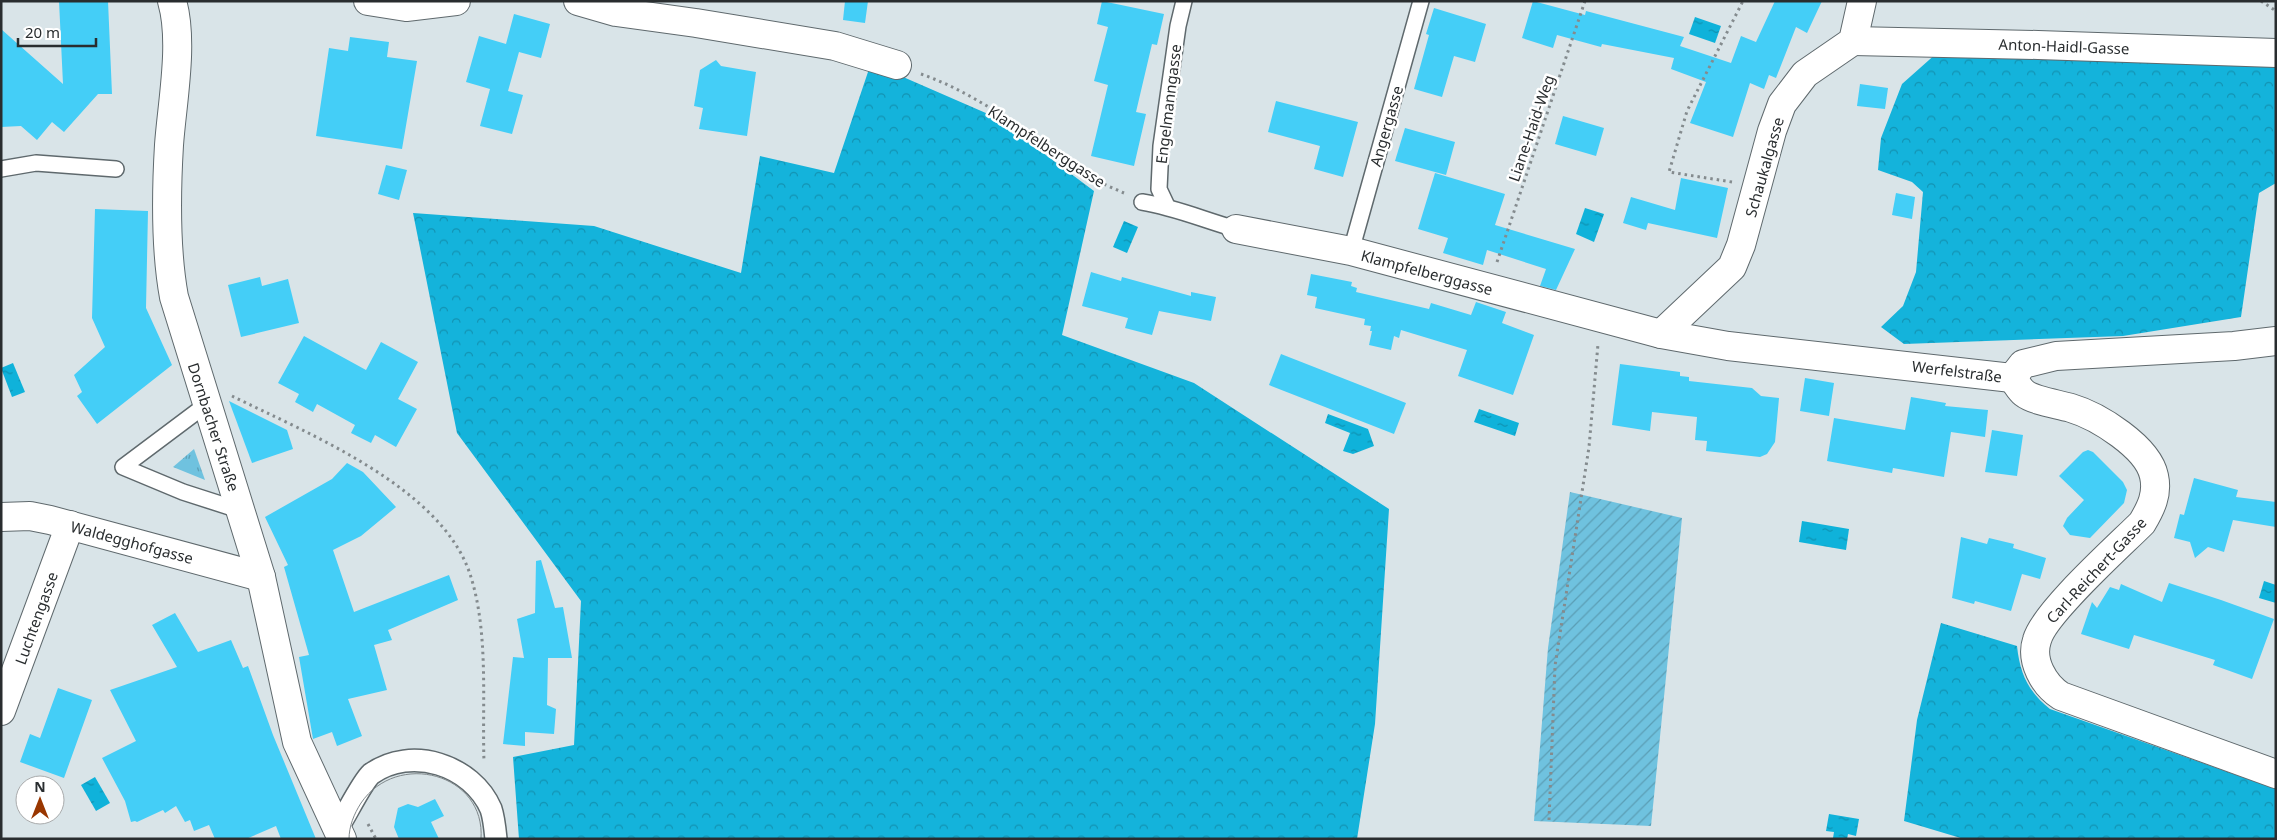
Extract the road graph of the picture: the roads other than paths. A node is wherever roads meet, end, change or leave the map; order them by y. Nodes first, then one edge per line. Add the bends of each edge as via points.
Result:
1 (172, 1) edge
2 (368, 1) edge
3 (456, 1) edge
4 (578, 1) edge
5 (1184, 1) edge
6 (1421, 1) edge
7 (1862, 1) edge
8 (1853, 41) junction
9 (2276, 53) edge
10 (897, 65) road end
11 (1, 169) edge
12 (116, 169) dead end
13 (1142, 202) road end
14 (1167, 206) junction
15 (1236, 229) joint
16 (1351, 252) junction
17 (1661, 334) junction
18 (2276, 341) edge
19 (2012, 378) junction
20 (203, 392) junction
21 (242, 511) junction
22 (1, 517) edge
23 (70, 525) junction
24 (261, 577) junction
25 (1, 710) edge
26 (2276, 774) edge
27 (340, 834) edge
28 (496, 839) edge

1 - 20 street, Dornbacher Straße via 177,43 168,170 170,271 174,297
2 - 3 street via 406,7
4 - 10 street via 616,12 836,46
5 - 14 lane, Engelmanngasse via 1161,146 1159,189
6 - 16 lane, Angergasse
7 - 8 street
8 - 9 street, Anton-Haidl-Gasse
8 - 17 street, Schaukalgasse via 1805,74 1782,104 1732,267
11 - 12 lane via 36,163
13 - 14 lane, Klampfelberggasse
14 - 15 lane, Klampfelberggasse
15 - 16 street, Klampfelberggasse
16 - 17 street, Klampfelberggasse
17 - 19 street, Werfelstraße via 1728,346
18 - 19 street, Werfelstraße via 2056,356 2023,364
19 - 26 street, Carl-Reichert-Gasse via 2024,394 2073,408 2110,426 2146,459 2154,476 2152,507 2142,523 2054,613 2037,638 2035,647 2043,678 2051,690 2061,696
20 - 21 street, Dornbacher Straße
20 - 21 lane via 123,467
21 - 24 street, Dornbacher Straße
22 - 23 street, Waldegghofgasse via 30,516
23 - 24 street, Waldegghofgasse
23 - 25 street, Luchtengasse
24 - 27 street, Dornbacher Straße via 297,742
27 - 28 street via 370,775 394,764 422,760 453,769 481,792 491,809

